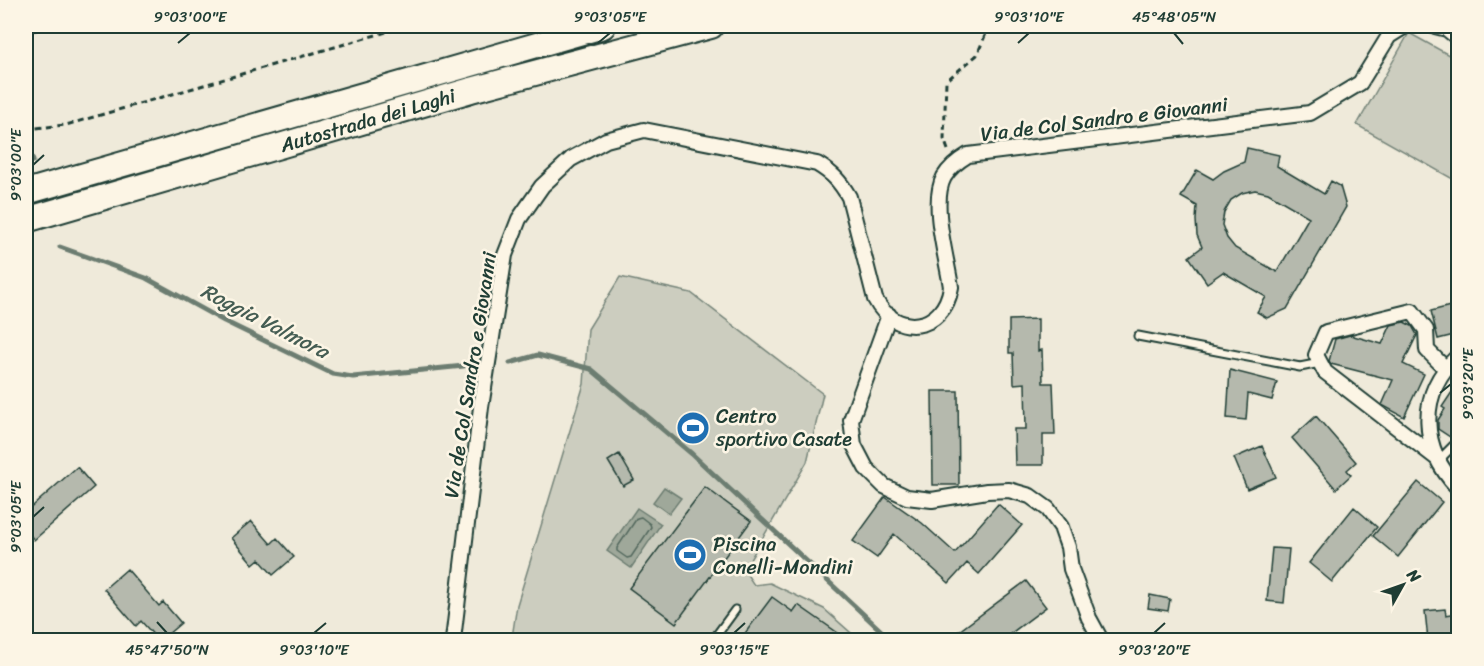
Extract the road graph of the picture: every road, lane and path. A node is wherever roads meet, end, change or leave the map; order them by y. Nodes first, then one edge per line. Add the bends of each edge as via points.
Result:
1 (407, 26) edge
2 (603, 26) edge
3 (711, 26) edge
4 (989, 26) edge
5 (1405, 26) edge
6 (1435, 26) edge
7 (1458, 38) edge
8 (26, 129) edge
9 (954, 164) junction
10 (26, 192) edge
11 (26, 220) edge
12 (889, 315) junction
13 (1138, 336) dead end
14 (1458, 356) edge
15 (1320, 363) junction
16 (1445, 368) junction
17 (1458, 441) edge
18 (1439, 459) junction
19 (1458, 488) edge
20 (735, 610) dead end
21 (453, 640) edge
22 (713, 640) edge
23 (1101, 640) edge

1 - 8 path via 66,125
2 - 10 highway, Autostrada dei Laghi
3 - 11 highway, Autostrada dei Laghi via 471,90
4 - 9 path via 977,55 946,81 944,139
5 - 9 street, Via de Col Sandro e Giovanni via 1389,36 1360,82 1310,113 968,155
6 - 7 street via 1447,28
9 - 12 street via 944,177 938,208 950,299 944,310 924,324 900,324
12 - 21 street, Via de Col Sandro e Giovanni via 875,299 849,197 841,183 817,164 644,130 606,140 571,159 542,186 519,219 505,255 481,407
12 - 23 street via 851,420 854,445 866,468 884,486 907,497 932,500 1009,490 1030,496 1048,509 1061,527 1071,569
13 - 15 lane via 1300,367
14 - 16 street
15 - 16 street via 1316,355 1326,332 1412,311 1426,330 1427,350
15 - 18 street via 1326,372
16 - 18 street via 1429,409 1428,433
17 - 18 lane
18 - 19 street
20 - 22 lane

